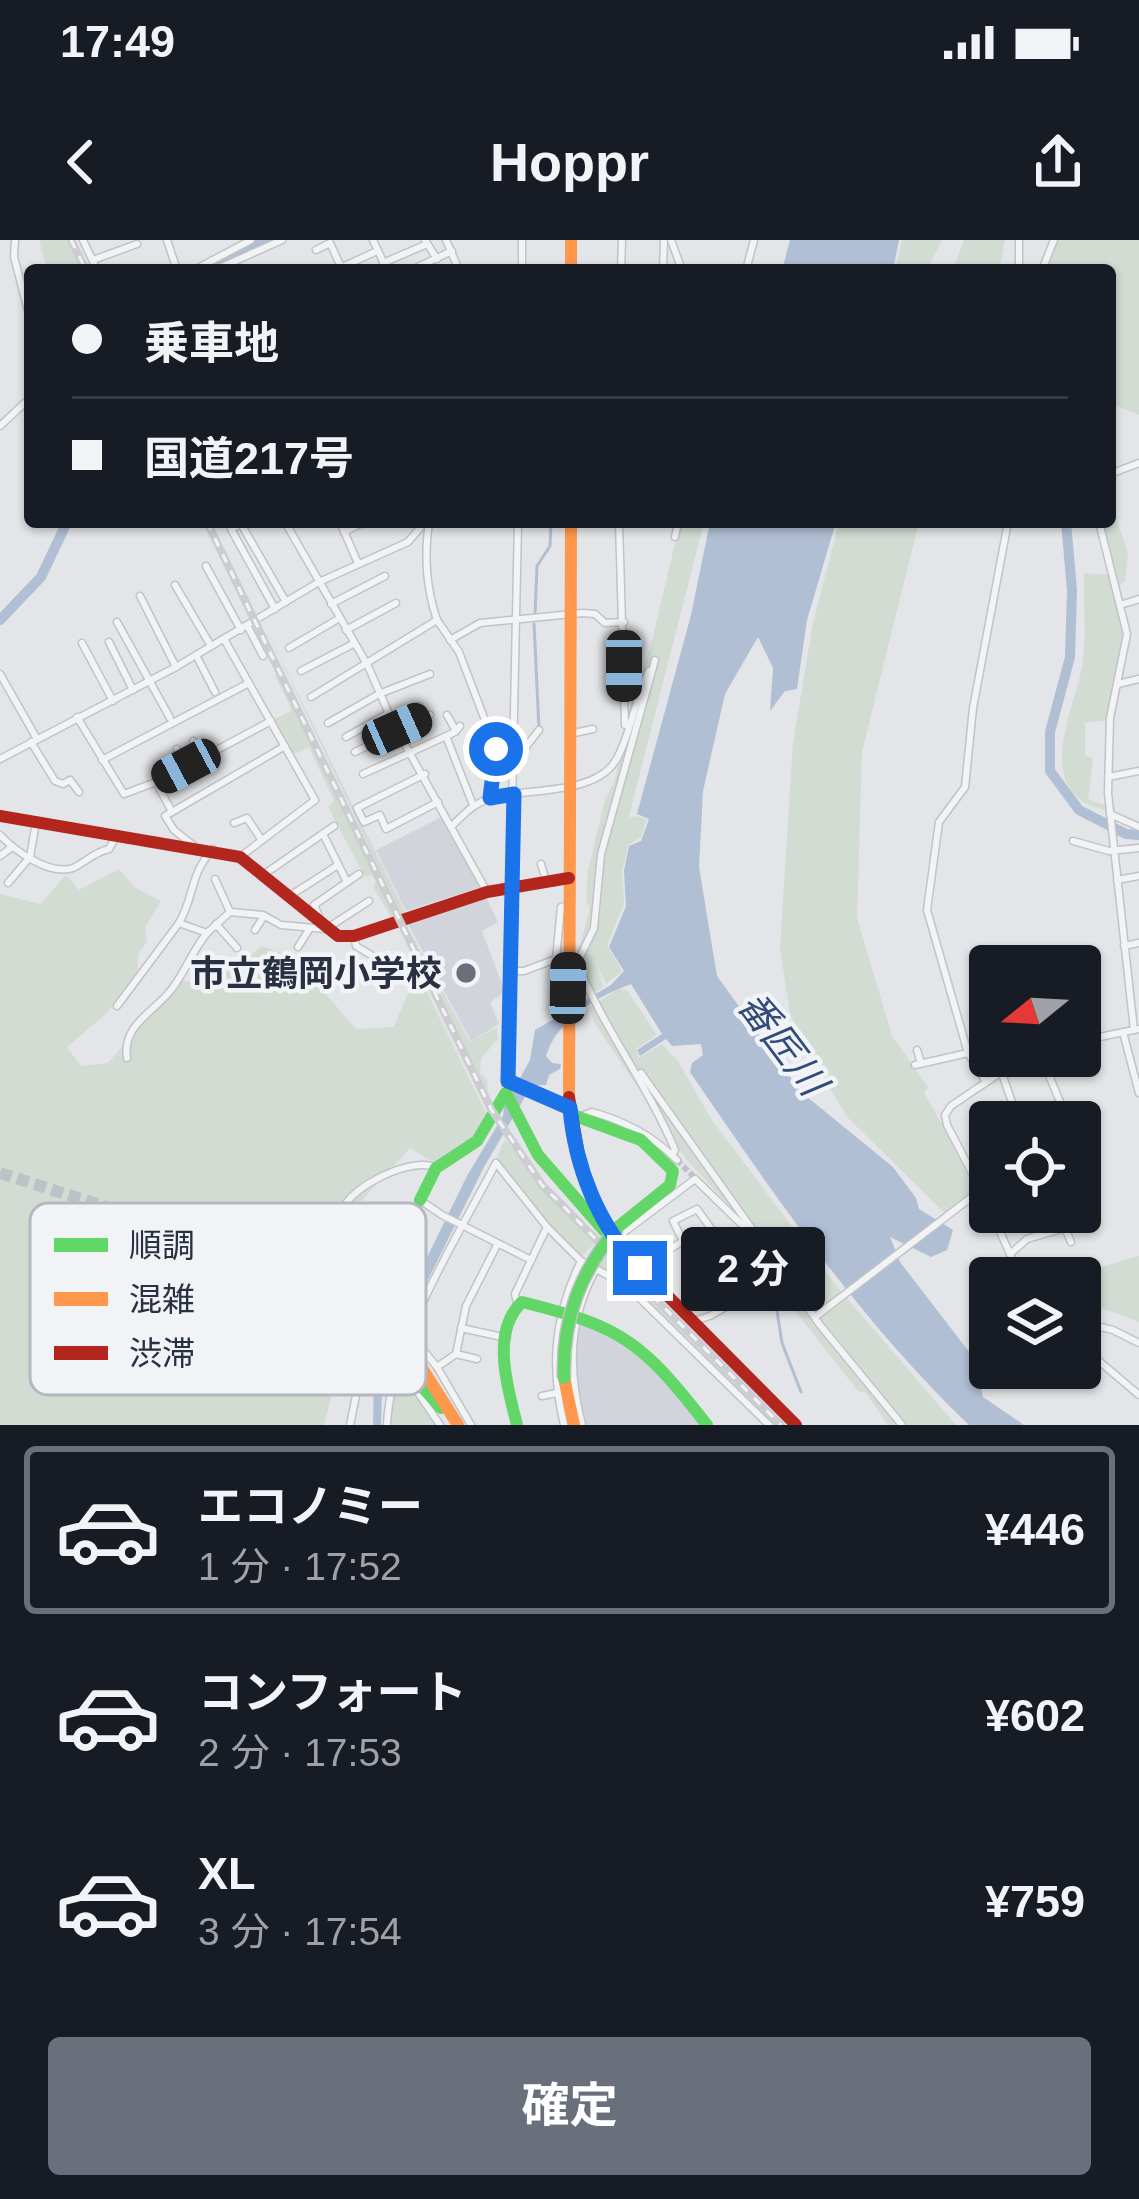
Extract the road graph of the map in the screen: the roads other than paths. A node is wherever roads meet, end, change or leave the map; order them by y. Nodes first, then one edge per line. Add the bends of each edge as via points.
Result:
1 (15, 240) edge
2 (83, 240) edge
3 (251, 240) edge
4 (282, 240) edge
5 (373, 240) edge
6 (426, 242) edge
7 (137, 244) dead end
8 (451, 244) edge
9 (316, 250) dead end
10 (377, 251) junction
11 (437, 259) junction
12 (93, 260) junction
13 (95, 264) edge
14 (205, 264) edge
15 (232, 264) edge
16 (337, 264) edge
17 (347, 264) edge
18 (384, 264) edge
19 (390, 264) edge
20 (425, 264) edge
21 (24, 297) edge
22 (24, 404) edge
23 (0, 426) edge
24 (233, 528) edge
25 (243, 528) edge
26 (288, 528) edge
27 (342, 528) edge
28 (352, 528) edge
29 (421, 528) edge
30 (427, 528) edge
31 (518, 528) edge
32 (571, 528) edge
33 (619, 528) edge
34 (677, 528) edge
35 (1007, 528) edge
36 (1101, 528) edge
37 (344, 532) junction
38 (675, 537) dead end
39 (357, 561) junction
40 (206, 566) dead end
41 (385, 576) dead end
42 (319, 581) junction
43 (175, 585) dead end
44 (140, 596) dead end
45 (1139, 599) edge
46 (286, 602) junction
47 (396, 603) dead end
48 (331, 604) junction
49 (1120, 605) junction
50 (275, 609) junction
51 (571, 614) junction
52 (339, 619) junction
53 (437, 620) junction
54 (117, 622) dead end
55 (517, 622) junction
56 (624, 622) junction
57 (244, 628) junction
58 (345, 630) junction
59 (224, 639) junction
60 (450, 640) junction
61 (109, 642) dead end
62 (82, 643) dead end
63 (353, 644) junction
64 (211, 646) junction
65 (290, 648) dead end
66 (196, 656) junction
67 (262, 656) dead end
68 (368, 666) junction
69 (176, 667) junction
70 (301, 671) dead end
71 (0, 674) edge
72 (430, 674) dead end
73 (1139, 679) edge
74 (150, 681) junction
75 (249, 682) junction
76 (1118, 684) junction
77 (133, 690) junction
78 (215, 692) dead end
79 (379, 694) junction
80 (311, 697) dead end
81 (113, 700) junction
82 (419, 706) dead end
83 (430, 715) dead end
84 (447, 715) dead end
85 (390, 716) junction
86 (76, 717) junction
87 (170, 718) dead end
88 (271, 721) junction
89 (328, 723) dead end
90 (397, 729) junction
91 (593, 729) dead end
92 (626, 729) junction
93 (539, 730) dead end
94 (570, 734) junction
95 (446, 736) junction
96 (346, 737) dead end
97 (34, 740) junction
98 (193, 741) dead end
99 (285, 746) junction
100 (177, 749) dead end
101 (514, 750) junction
102 (411, 751) junction
103 (355, 752) dead end
104 (203, 757) junction
105 (0, 759) edge
106 (102, 760) junction
107 (186, 766) junction
108 (1139, 771) edge
109 (424, 773) junction
110 (363, 774) dead end
111 (1108, 777) junction
112 (156, 782) junction
113 (570, 787) junction
114 (79, 792) dead end
115 (514, 794) junction
116 (490, 798) junction
117 (439, 801) junction
118 (473, 806) junction
119 (172, 812) junction
120 (1110, 814) junction
121 (0, 816) edge
122 (36, 822) junction
123 (234, 823) dead end
124 (334, 826) dead end
125 (452, 826) junction
126 (1139, 827) edge
127 (323, 834) junction
128 (0, 835) edge
129 (117, 835) junction
130 (261, 839) junction
131 (1073, 841) dead end
132 (193, 845) junction
133 (12, 847) junction
134 (1139, 848) edge
135 (213, 849) junction
136 (1113, 851) junction
137 (0, 856) edge
138 (30, 857) junction
139 (240, 857) junction
140 (542, 864) dead end
141 (338, 865) junction
142 (359, 874) dead end
143 (263, 875) junction
144 (1139, 876) edge
145 (569, 878) junction
146 (215, 879) dead end
147 (1117, 880) junction
148 (546, 881) junction
149 (347, 882) junction
150 (8, 883) dead end
151 (512, 886) junction
152 (487, 892) junction
153 (288, 897) junction
154 (369, 901) dead end
155 (569, 905) junction
156 (230, 912) junction
157 (264, 916) junction
158 (179, 923) junction
159 (216, 924) junction
160 (255, 931) dead end
161 (325, 931) junction
162 (207, 933) junction
163 (354, 936) junction
164 (1139, 944) edge
165 (1124, 946) junction
166 (298, 947) dead end
167 (237, 948) dead end
168 (1139, 970) edge
169 (511, 971) junction
170 (1127, 973) junction
171 (406, 976) dead end
172 (117, 1006) dead end
173 (1137, 1029) edge
174 (1124, 1032) junction
175 (1101, 1037) edge
176 (917, 1050) dead end
177 (968, 1053) junction
178 (127, 1058) dead end
179 (630, 1060) junction
180 (993, 1077) edge
181 (986, 1082) junction
182 (509, 1088) junction
183 (1139, 1093) edge
184 (574, 1113) junction
185 (969, 1167) edge
186 (436, 1168) junction
187 (592, 1199) junction
188 (420, 1200) junction
189 (969, 1200) edge
190 (575, 1202) junction
191 (345, 1203) edge
192 (419, 1203) edge
193 (424, 1203) edge
194 (426, 1204) edge
195 (463, 1226) junction
196 (547, 1228) junction
197 (617, 1233) junction
198 (1000, 1233) edge
199 (1047, 1233) edge
200 (1066, 1233) edge
201 (758, 1236) dead end
202 (1071, 1242) dead end
203 (497, 1244) junction
204 (624, 1252) junction
205 (1010, 1254) junction
206 (1011, 1257) edge
207 (531, 1260) junction
208 (581, 1261) junction
209 (640, 1268) junction
210 (596, 1269) junction
211 (426, 1301) edge
212 (518, 1303) junction
213 (560, 1311) junction
214 (577, 1315) junction
215 (814, 1317) junction
216 (692, 1321) junction
217 (1101, 1327) edge
218 (461, 1328) junction
219 (507, 1338) junction
220 (1139, 1343) edge
221 (456, 1354) junction
222 (426, 1356) edge
223 (477, 1359) dead end
224 (1101, 1363) edge
225 (437, 1367) junction
226 (426, 1372) edge
227 (426, 1392) edge
228 (557, 1393) junction
229 (356, 1395) edge
230 (392, 1395) edge
231 (420, 1395) edge
232 (542, 1396) dead end
233 (1139, 1399) edge
234 (350, 1425) edge
235 (387, 1425) edge
236 (440, 1425) edge
237 (454, 1425) edge
238 (471, 1425) edge
239 (518, 1425) edge
240 (564, 1425) edge
241 (578, 1425) edge
242 (707, 1425) edge
243 (769, 1425) edge
244 (796, 1425) edge
245 (902, 1425) edge

1 - 21 street
2 - 12 street
3 - 14 street
4 - 15 street
5 - 10 street
6 - 11 street
6 - 19 street
7 - 12 street
8 - 11 street
9 - 16 street via 330,243
10 - 17 street
10 - 18 street
11 - 20 street
12 - 13 street
22 - 23 street
24 - 50 street
25 - 46 street
26 - 42 street
27 - 37 street
28 - 37 street
29 - 39 street via 408,542
30 - 53 street via 428,595
31 - 55 street
32 - 51 main road
33 - 56 street
34 - 38 street
35 - 177 street via 965,787 939,822 927,910
36 - 49 street
37 - 39 street
39 - 42 street
40 - 57 street
41 - 48 street
42 - 46 street
42 - 48 street
43 - 64 street
44 - 69 street
45 - 49 street
46 - 50 street
47 - 58 street
48 - 52 street
49 - 76 street via 1127,640
50 - 57 street
51 - 55 street
51 - 56 street
51 - 94 main road
52 - 58 street
52 - 65 street
53 - 60 street
53 - 68 street
54 - 74 street
55 - 60 street via 480,623
55 - 101 street
56 - 92 street
57 - 59 street
57 - 67 street
58 - 63 street
59 - 64 street
59 - 75 street
60 - 116 street via 496,749
61 - 77 street
62 - 81 street
63 - 68 street
63 - 70 street
64 - 66 street
66 - 69 street
66 - 78 street
68 - 79 street
68 - 80 street
69 - 74 street
71 - 97 street
72 - 79 street
73 - 76 street
74 - 77 street
74 - 87 street
75 - 88 street
75 - 106 street
76 - 111 street
77 - 81 street
79 - 85 street
79 - 89 street
81 - 86 street
82 - 85 street
83 - 90 street
84 - 95 street via 458,728
85 - 90 street
85 - 96 street
86 - 97 street
86 - 106 street
88 - 99 street
88 - 104 street
90 - 102 street
90 - 103 street
91 - 94 street
92 - 113 street via 611,766
92 - 179 street via 655,660 602,854 594,928 577,963
93 - 101 street
94 - 113 main road
95 - 102 street
95 - 118 street
97 - 105 street
97 - 114 street via 56,782 70,779
98 - 104 street
99 - 119 street
99 - 130 street via 315,800
100 - 107 street
101 - 115 street
102 - 109 street
102 - 110 street
104 - 107 street
106 - 112 street via 124,794
107 - 112 street
108 - 111 street
109 - 117 street
109 - 117 street via 357,808 364,822 380,815 386,829
111 - 120 street
112 - 119 street
113 - 115 street
113 - 145 main road
115 - 116 street
115 - 151 street
116 - 118 street
117 - 125 street
118 - 125 street
119 - 132 street via 165,816
120 - 126 street
120 - 136 street
121 - 122 main road
122 - 129 main road
122 - 138 street
123 - 130 street via 248,818
124 - 127 street
125 - 152 street
127 - 141 street
127 - 143 street
128 - 133 street
129 - 132 main road
129 - 138 street via 109,849 76,867 61,870
130 - 139 street
131 - 136 street
132 - 135 main road
133 - 137 street
133 - 138 street
134 - 136 street
135 - 139 main road
135 - 158 street via 194,875
136 - 147 street
138 - 150 street
139 - 143 main road
140 - 148 street
141 - 149 street
141 - 153 street
142 - 149 street
143 - 153 main road
144 - 147 street
145 - 148 main road
145 - 155 main road
146 - 156 street
147 - 165 street
148 - 151 main road
149 - 161 street via 314,905
151 - 152 main road
151 - 169 street
152 - 163 main road
153 - 161 main road
154 - 161 street
155 - 169 street via 561,907 556,959
155 - 184 main road
156 - 157 street
156 - 159 street
157 - 160 street
157 - 161 street
158 - 162 street
158 - 172 street
159 - 162 street
159 - 167 street
161 - 163 main road
161 - 166 street
162 - 178 street via 171,991 133,1026
163 - 171 street via 356,946
164 - 165 street
165 - 170 street
168 - 170 street
169 - 182 street
170 - 173 street
173 - 174 street
174 - 175 street
174 - 183 street
176 - 177 street via 918,1064
177 - 181 street
179 - 184 street via 675,1158 626,1123
179 - 201 street
180 - 181 street
181 - 185 street via 946,1115
182 - 184 street via 531,1089
182 - 186 main road via 477,1141
182 - 190 main road via 515,1118 541,1164
184 - 187 main road
184 - 197 main road via 646,1144 673,1171 670,1185
186 - 188 main road
186 - 191 street via 424,1163 390,1173
187 - 190 main road
187 - 197 main road
188 - 192 street
188 - 193 street
189 - 215 street
190 - 204 main road
194 - 195 street
195 - 196 street via 496,1163
195 - 203 street
195 - 211 street
196 - 207 street
196 - 208 street
197 - 204 main road
197 - 215 street via 694,1178 764,1245
197 - 241 main road, bridge via 587,1267 571,1302 564,1378
198 - 205 street
199 - 205 street
200 - 202 street
203 - 207 street
203 - 218 street
204 - 209 main road
205 - 206 street
207 - 212 street
208 - 210 street
208 - 213 street
209 - 216 main road
209 - 216 street via 683,1241 673,1221 697,1209 755,1290
210 - 214 street
210 - 243 street via 626,1285
212 - 213 main road
212 - 219 main road
213 - 214 main road
213 - 228 street
214 - 241 street
214 - 242 main road via 640,1345
215 - 245 street
216 - 244 main road
217 - 220 street
218 - 219 street
218 - 221 street
219 - 239 main road via 501,1366
221 - 223 street
221 - 225 street
222 - 225 street
224 - 233 street
225 - 238 street
226 - 237 main road
227 - 237 main road
228 - 232 street
228 - 240 street
229 - 234 street
230 - 235 street
231 - 236 street

